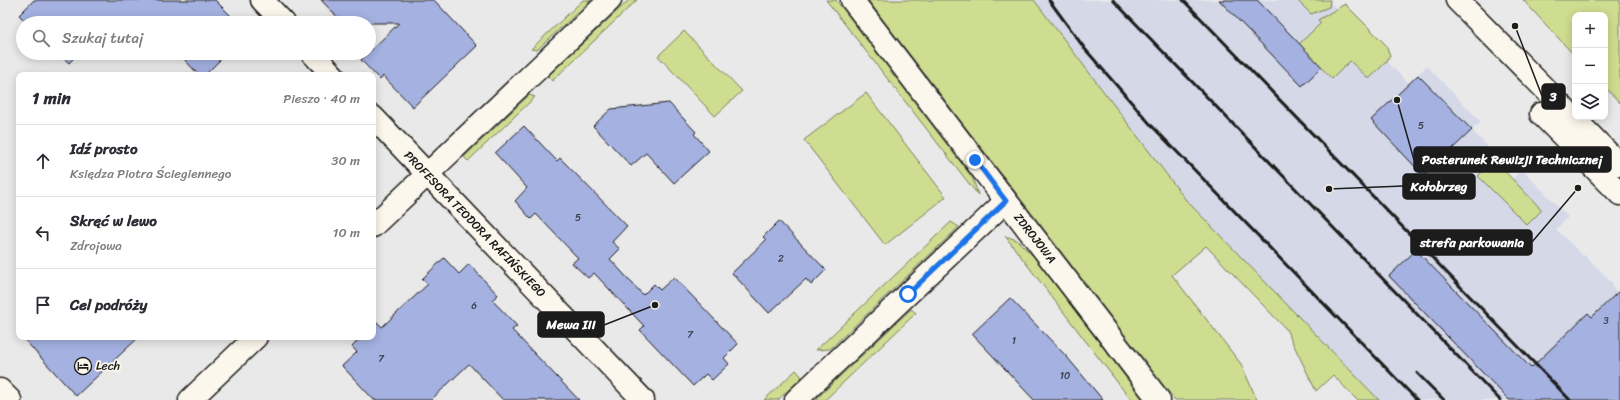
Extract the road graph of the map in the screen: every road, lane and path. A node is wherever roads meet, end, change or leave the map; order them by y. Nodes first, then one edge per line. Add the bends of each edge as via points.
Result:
1 (262, 0) edge
2 (610, 0) edge
3 (852, 0) edge
4 (1457, 0) edge
5 (277, 16) edge
6 (319, 60) edge
7 (330, 72) edge
8 (1549, 108) junction
9 (376, 120) edge
10 (1620, 165) edge
11 (427, 174) junction
12 (1620, 194) edge
13 (1006, 201) junction
14 (376, 223) edge
15 (253, 340) edge
16 (0, 390) edge
17 (10, 400) edge
18 (190, 400) edge
19 (643, 400) edge
20 (796, 400) edge
21 (1159, 400) edge

1 - 5 street
2 - 11 street
3 - 13 street, ZDROJOWA
4 - 8 street
6 - 7 street
8 - 10 street
8 - 12 street
9 - 11 street, PROFESORA TEODORA RAFIŃSKIEGO
11 - 14 street
11 - 19 street, PROFESORA TEODORA RAFIŃSKIEGO
13 - 20 street
13 - 21 street, ZDROJOWA
15 - 18 street
16 - 17 street

